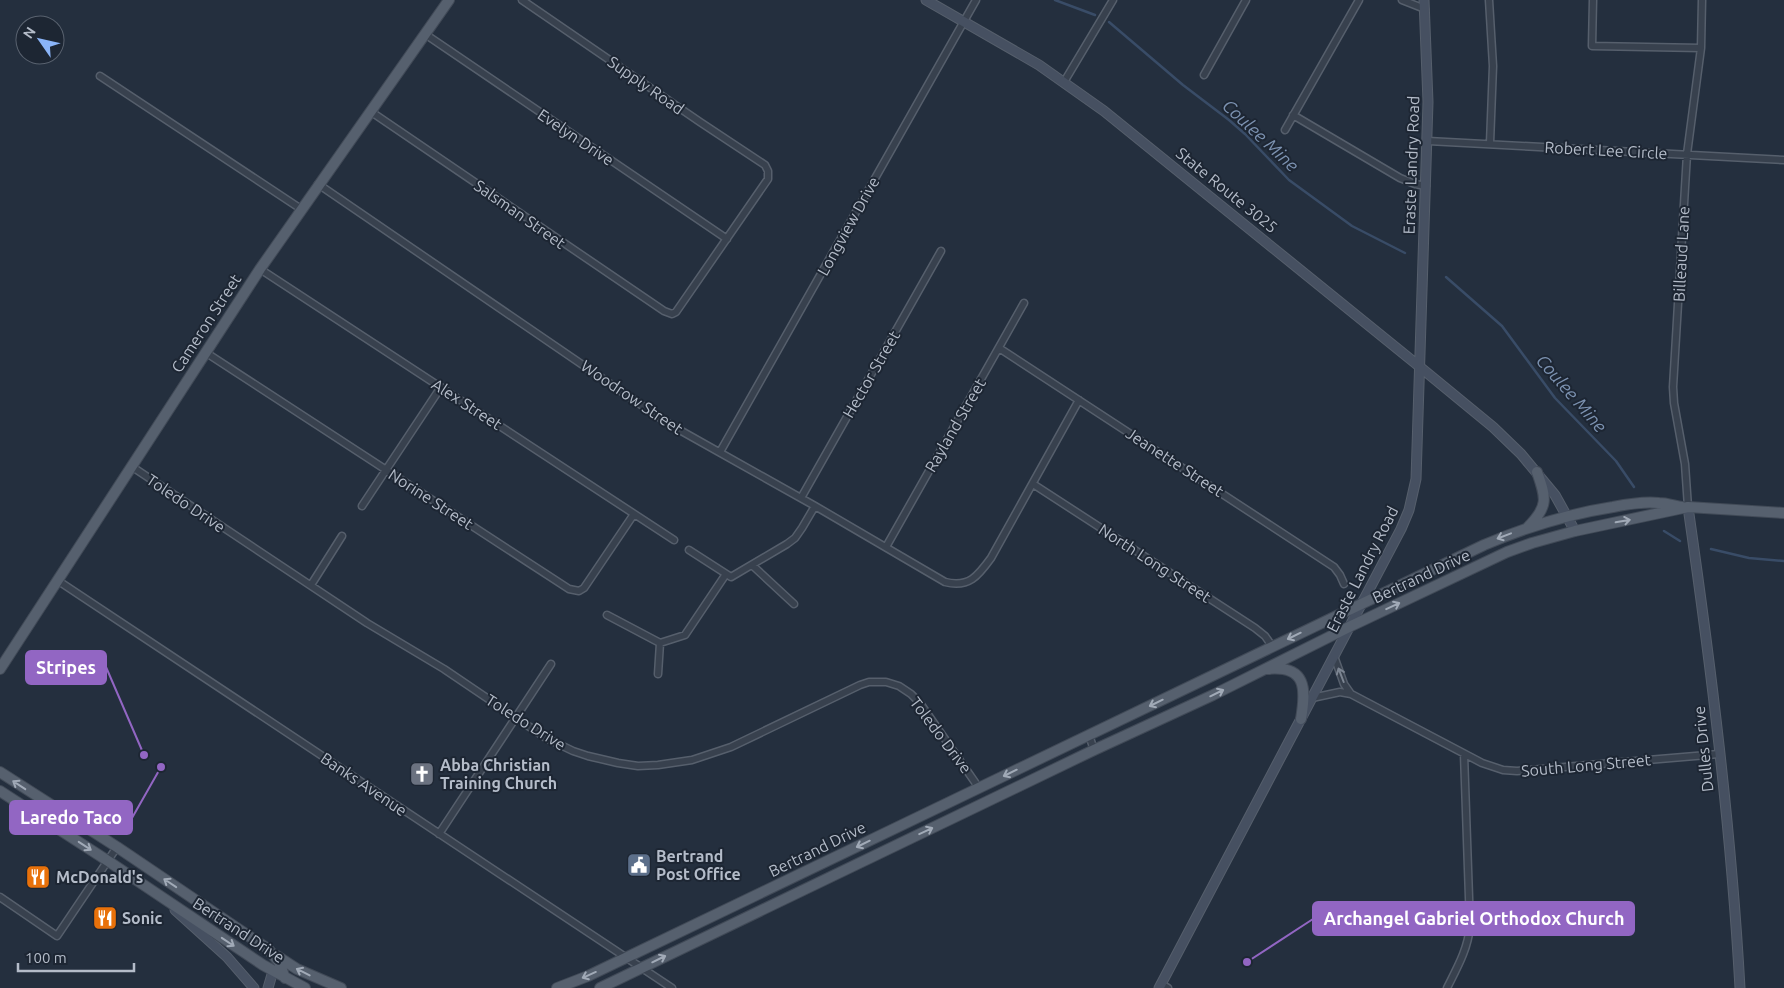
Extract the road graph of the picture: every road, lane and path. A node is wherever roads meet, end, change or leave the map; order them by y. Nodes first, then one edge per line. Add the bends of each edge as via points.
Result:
1 (449, 0) edge
2 (522, 0) edge
3 (926, 0) edge
4 (976, 0) edge
5 (1113, 0) edge
6 (1246, 0) edge
7 (1359, 0) edge
8 (1402, 0) edge
9 (1489, 0) edge
10 (1593, 0) edge
11 (1702, 0) edge
12 (1425, 4) edge
13 (964, 21) junction
14 (425, 34) junction
15 (1701, 48) junction
16 (100, 76) dead end
17 (1204, 76) dead end
18 (1064, 82) junction
19 (370, 110) junction
20 (1293, 115) junction
21 (1285, 130) dead end
22 (1428, 141) junction
23 (1490, 144) junction
24 (1687, 154) junction
25 (1784, 160) edge
26 (318, 184) junction
27 (1426, 186) junction
28 (301, 209) junction
29 (727, 240) junction
30 (941, 251) dead end
31 (260, 269) junction
32 (1024, 303) dead end
33 (999, 348) junction
34 (205, 352) junction
35 (1420, 367) junction
36 (441, 387) junction
37 (1079, 400) junction
38 (720, 452) junction
39 (131, 466) junction
40 (385, 470) junction
41 (1537, 472) junction
42 (1033, 484) junction
43 (801, 498) junction
44 (362, 506) dead end
45 (815, 506) junction
46 (1688, 508) junction
47 (1784, 513) edge
48 (634, 514) junction
49 (1567, 515) junction
50 (1527, 528) junction
51 (1575, 531) junction
52 (342, 536) dead end
53 (674, 540) dead end
54 (886, 548) junction
55 (689, 550) dead end
56 (752, 565) junction
57 (726, 574) junction
58 (57, 580) junction
59 (1344, 584) dead end
60 (311, 585) junction
61 (1361, 603) junction
62 (794, 604) dead end
63 (607, 615) dead end
64 (1348, 627) junction
65 (660, 643) junction
66 (1272, 646) junction
67 (1334, 656) junction
68 (551, 664) dead end
69 (0, 669) edge
70 (1264, 670) junction
71 (658, 674) dead end
72 (1351, 694) junction
73 (1312, 698) junction
74 (516, 718) junction
75 (1301, 719) junction
76 (1089, 735) junction
77 (1094, 750) junction
78 (1464, 754) junction
79 (1719, 754) junction
80 (0, 772) edge
81 (980, 788) junction
82 (0, 791) edge
83 (439, 834) junction
84 (117, 847) junction
85 (108, 861) junction
86 (158, 895) junction
87 (0, 898) edge
88 (626, 958) junction
89 (279, 965) junction
90 (642, 968) junction
91 (286, 983) edge
92 (1162, 987) edge
93 (254, 988) edge
94 (268, 988) edge
95 (305, 988) edge
96 (341, 988) edge
97 (557, 988) edge
98 (600, 988) edge
99 (672, 988) edge
100 (1447, 988) edge
101 (1740, 988) edge

1 - 14 main road, Cameron Street
2 - 29 street, Supply Road via 765,164 768,179
3 - 13 street, State Route 3025
4 - 13 street, Longview Drive
5 - 18 street
6 - 17 street
7 - 20 street
8 - 12 street
9 - 23 street via 1493,66
10 - 15 street via 1592,46
11 - 15 street, Billeaud Lane
12 - 22 street, Eraste Landry Road
13 - 18 street, State Route 3025
13 - 38 street, Longview Drive
14 - 19 main road, Cameron Street
14 - 29 street, Evelyn Drive
15 - 24 street, Billeaud Lane
16 - 28 street
18 - 35 street, State Route 3025 via 1138,137
19 - 26 main road, Cameron Street
19 - 29 street, Salsman Street via 602,270 672,314 679,309
20 - 21 street
20 - 27 street via 1400,178
22 - 23 street, Robert Lee Circle
22 - 27 street, Eraste Landry Road
23 - 24 street, Robert Lee Circle
24 - 25 street, Robert Lee Circle
24 - 46 street, Billeaud Lane via 1673,387
26 - 28 main road, Cameron Street
26 - 38 street, Woodrow Street via 670,424
27 - 35 street, Eraste Landry Road
28 - 31 main road, Cameron Street
30 - 43 street, Hector Street
31 - 34 main road, Cameron Street
31 - 36 street, Alex Street
32 - 33 street, Rayland Street
33 - 37 street, Jeanette Street
33 - 54 street, Rayland Street
34 - 39 main road, Cameron Street
34 - 40 street, Norine Street
35 - 41 street, State Route 3025 via 1493,427
35 - 61 street, Eraste Landry Road via 1413,496 1401,529
36 - 40 street
36 - 48 street, Alex Street
37 - 42 street
37 - 59 street, Jeanette Street via 1334,568
38 - 43 street, Woodrow Street
39 - 58 main road, Cameron Street
39 - 60 street, Toledo Drive
40 - 44 street
40 - 48 street, Norine Street via 575,591 584,588
41 - 49 street, State Route 3025
41 - 50 main road via 1545,501
42 - 54 street, Woodrow Street via 991,558 975,577 961,584 945,582
42 - 66 street, North Long Street via 1255,628
43 - 45 street, Woodrow Street
45 - 54 street, Woodrow Street
45 - 56 street via 795,538
46 - 47 main road, Bertrand Drive
46 - 49 main road, Bertrand Drive via 1659,502
51 -> 46 main road, Bertrand Drive
46 - 79 street, Dulles Drive
48 - 53 street, Alex Street
49 - 50 main road, Bertrand Drive
49 - 51 street, State Route 3025
50 -> 61 main road, Bertrand Drive
64 -> 51 main road, Bertrand Drive via 1507,552
52 - 60 street
55 - 57 street
56 - 57 street via 731,578
56 - 62 street
57 - 65 street via 685,635
58 - 69 main road, Cameron Street
58 - 83 street, Banks Avenue
60 - 74 street, Toledo Drive
61 - 64 street, Eraste Landry Road
61 -> 66 main road, Bertrand Drive
63 - 65 street
64 - 67 street, Eraste Landry Road
64 - 70 main road, Bertrand Drive
65 - 71 street
66 -> 76 main road, Bertrand Drive
72 -> 67 street
67 - 73 street, Eraste Landry Road
68 - 74 street
70 - 75 main road via 1286,669 1300,679 1304,687
77 -> 70 main road, Bertrand Drive
72 - 73 street via 1340,692
72 - 78 street, South Long Street
73 - 75 street, Eraste Landry Road
74 - 81 street, Toledo Drive via 557,744 588,756 638,766 658,765 720,752 860,685 886,682 905,690 920,704
74 - 83 street
75 - 92 street, Eraste Landry Road
76 - 77 street
76 -> 81 main road, Bertrand Drive
90 -> 77 main road, Bertrand Drive
78 - 79 street, South Long Street via 1503,770 1517,771
78 - 100 street via 1470,926 1464,953
79 - 101 street, Dulles Drive
84 -> 80 main road
81 -> 88 main road, Bertrand Drive
82 -> 85 main road, Bertrand Drive
83 - 88 street, Banks Avenue
84 - 85 street
89 -> 84 main road via 268,949
85 - 86 main road, Bertrand Drive
85 - 87 street via 56,936
86 -> 89 main road, Bertrand Drive
86 - 93 street via 227,957
88 - 90 street, Banks Avenue
88 -> 97 main road, Bertrand Drive
89 - 91 main road, Bertrand Drive
89 - 94 street
96 -> 89 main road, Bertrand Drive
90 - 98 main road, Bertrand Drive
90 - 99 street, Banks Avenue
91 - 95 main road, Bertrand Drive

